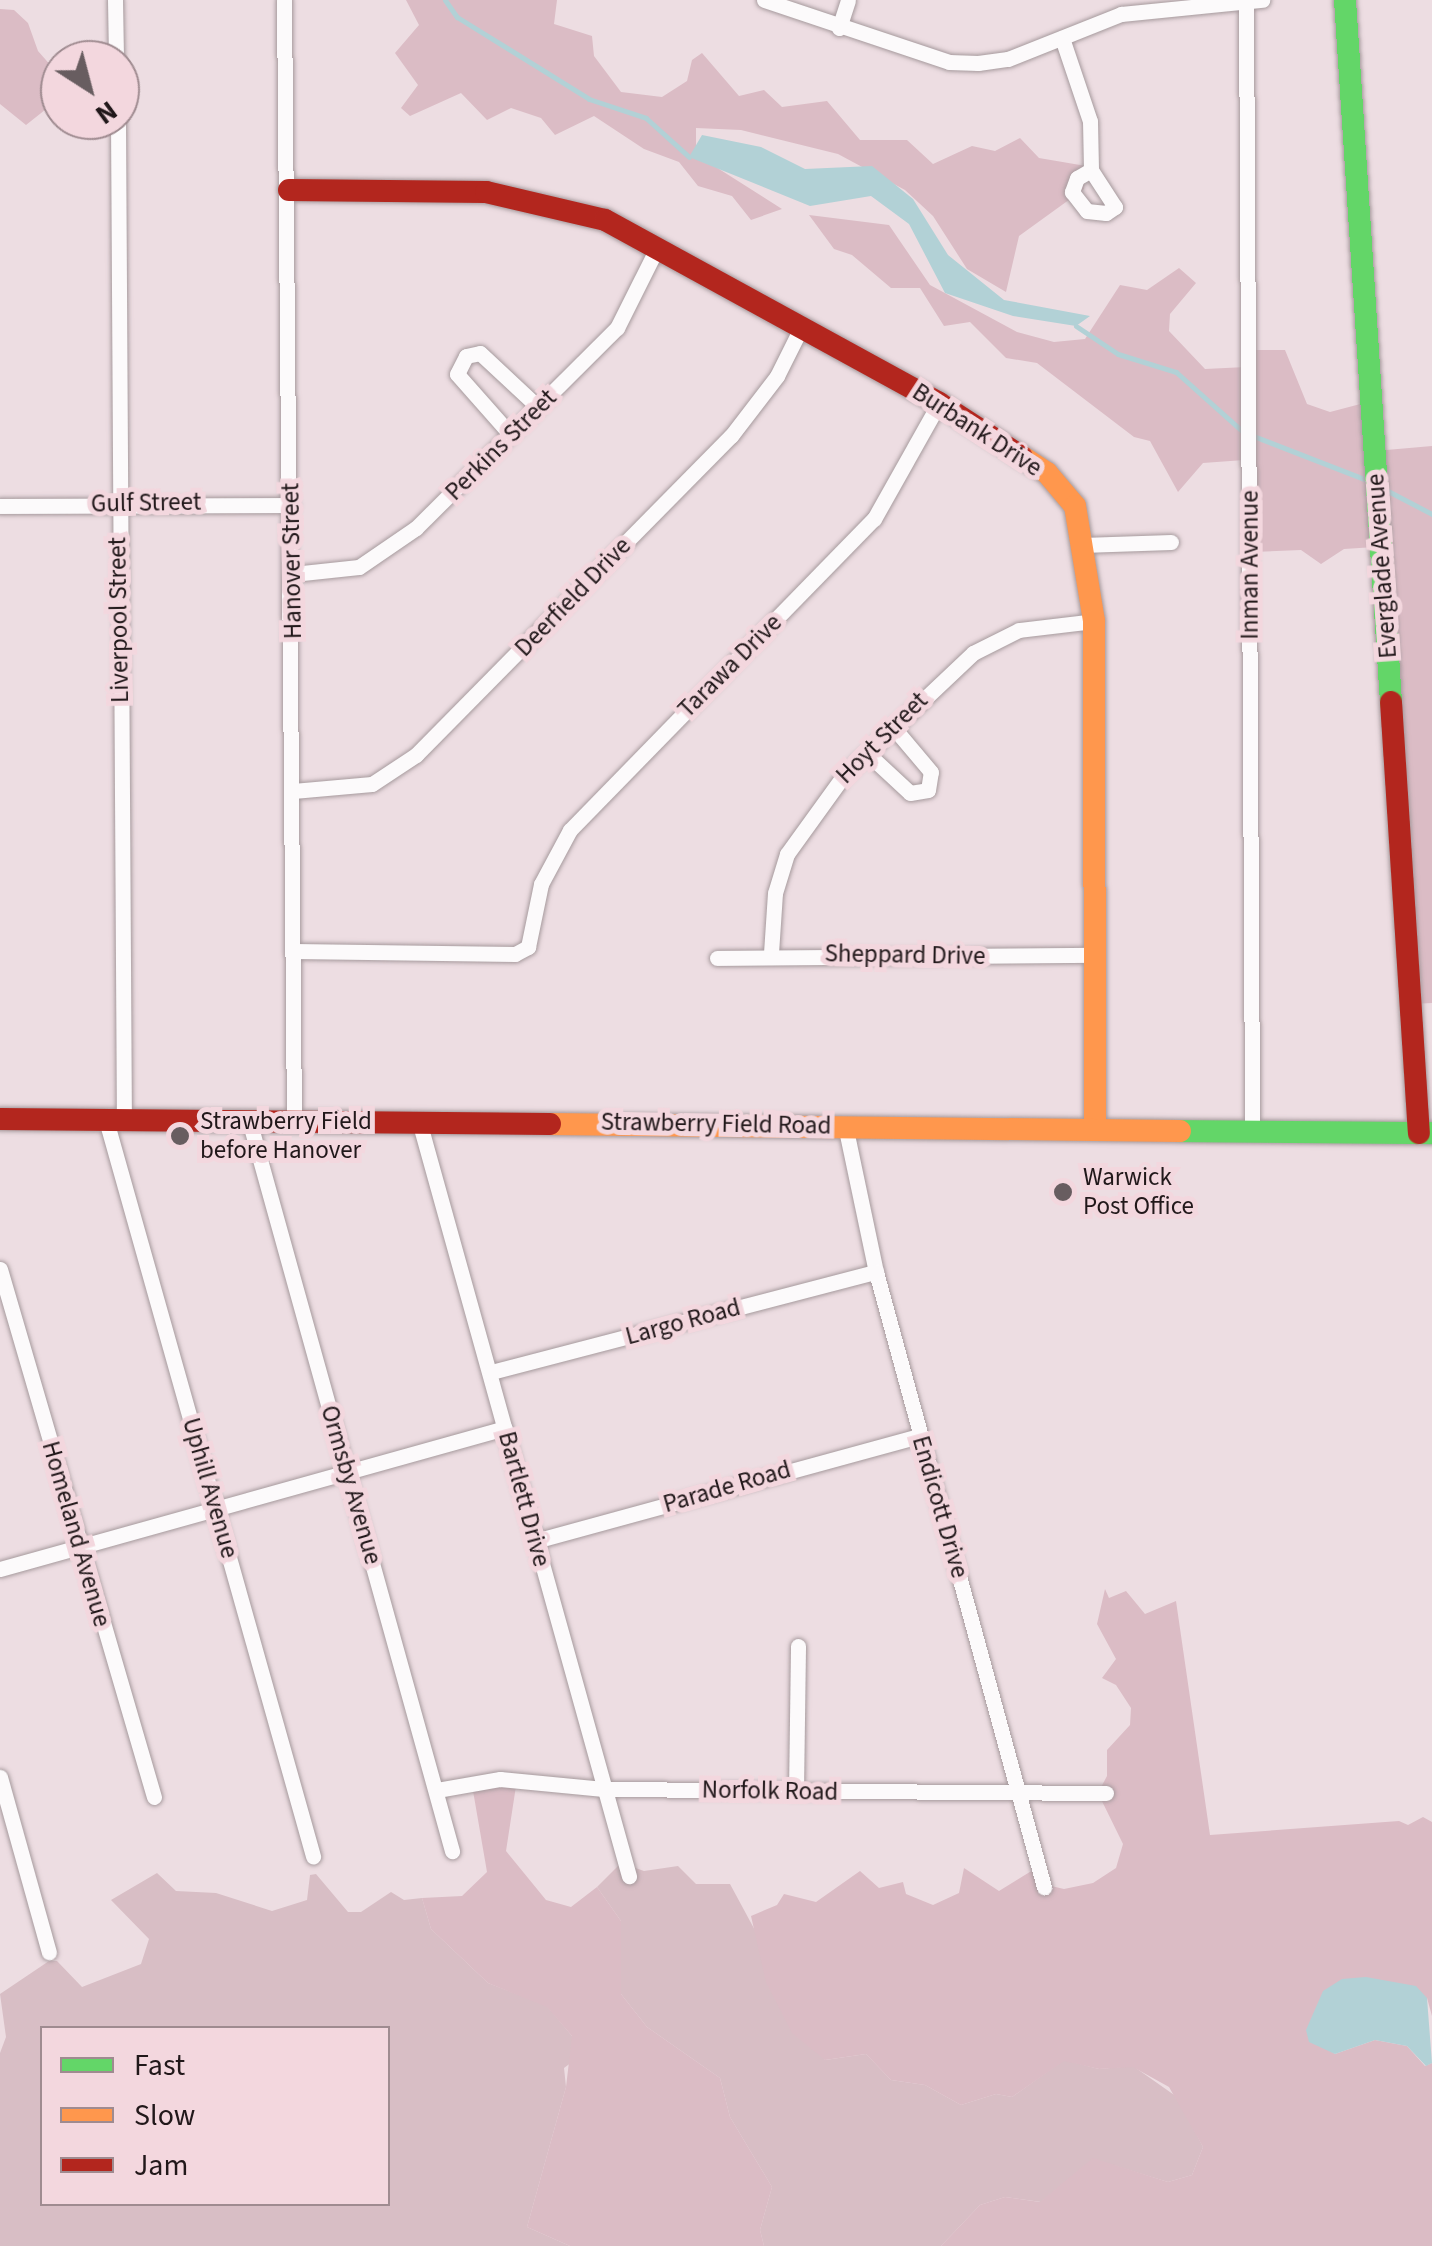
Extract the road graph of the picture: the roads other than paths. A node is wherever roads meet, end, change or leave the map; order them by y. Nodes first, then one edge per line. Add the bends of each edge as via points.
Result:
1 (114, 0) edge
2 (284, 0) edge
3 (764, 0) edge
4 (848, 0) edge
5 (1346, 0) edge
6 (1254, 1) edge
7 (1190, 2) edge
8 (839, 28) junction
9 (1062, 38) junction
10 (115, 40) edge
11 (118, 140) edge
12 (1091, 170) dead end
13 (289, 190) junction
14 (657, 248) junction
15 (801, 328) junction
16 (940, 403) junction
17 (538, 407) junction
18 (510, 434) junction
19 (117, 504) junction
20 (291, 505) junction
21 (0, 506) edge
22 (1172, 542) dead end
23 (1082, 545) junction
24 (293, 574) junction
25 (1094, 621) junction
26 (893, 727) junction
27 (868, 754) junction
28 (293, 790) junction
29 (294, 951) junction
30 (772, 953) junction
31 (1092, 955) junction
32 (717, 958) dead end
33 (0, 1118) edge
34 (115, 1120) junction
35 (249, 1120) junction
36 (294, 1121) junction
37 (419, 1121) junction
38 (845, 1125) junction
39 (1096, 1126) junction
40 (1252, 1128) junction
41 (1426, 1133) edge
42 (0, 1269) edge
43 (876, 1272) junction
44 (491, 1372) junction
45 (505, 1428) junction
46 (920, 1436) junction
47 (348, 1473) junction
48 (216, 1510) junction
49 (535, 1541) junction
50 (82, 1547) junction
51 (0, 1569) edge
52 (798, 1646) dead end
53 (0, 1778) edge
54 (604, 1789) junction
55 (436, 1790) junction
56 (796, 1792) junction
57 (1106, 1793) dead end
58 (1022, 1794) junction
59 (154, 1797) dead end
60 (452, 1851) dead end
61 (314, 1856) dead end
62 (629, 1876) dead end
63 (1044, 1887) dead end
64 (49, 1952) dead end

1 - 10 street
2 - 13 street, Hanover Street
3 - 8 street
4 - 8 street
5 - 41 street, Everglade Avenue
6 - 7 street
6 - 40 street, Inman Avenue
7 - 9 street via 1121,14
8 - 9 street via 948,62 978,64
9 - 12 street via 1087,106
11 - 19 street, Liverpool Street
13 - 14 street, Burbank Drive via 516,196 592,216
13 - 20 street, Hanover Street
14 - 15 street, Burbank Drive
14 - 17 street, Perkins Street via 628,313
15 - 16 street, Burbank Drive
15 - 28 street, Deerfield Drive via 777,376 731,436 416,755 372,784
16 - 23 street, Burbank Drive via 1047,473 1075,506
16 - 29 street, Tarawa Drive via 874,520 570,830 541,884 528,947 515,954
17 - 18 street, Perkins Street
17 - 18 street via 480,353 466,356 457,374
18 - 24 street, Perkins Street via 379,558 337,572
19 - 20 street, Gulf Street
19 - 21 street, Gulf Street
19 - 34 street, Liverpool Street
20 - 24 street, Hanover Street
22 - 23 street
23 - 25 street, Burbank Drive
24 - 28 street, Hanover Street
25 - 26 street, Hoyt Street via 1019,630 988,644 950,670
25 - 31 street, Burbank Drive
26 - 27 street, Hoyt Street
26 - 27 street via 931,772 928,790 910,793
27 - 30 street, Hoyt Street via 809,815 787,854 774,893
28 - 29 street, Hanover Street
29 - 36 street, Hanover Street
30 - 31 street, Sheppard Drive
30 - 32 street, Sheppard Drive
31 - 39 street, Burbank Drive
33 - 34 street, Strawberry Field Road
34 - 35 street, Strawberry Field Road
34 - 48 street, Uphill Avenue
35 - 36 street, Strawberry Field Road
35 - 47 street, Ormsby Avenue
36 - 37 street, Strawberry Field Road
37 - 38 street, Strawberry Field Road
37 - 44 street, Bartlett Drive
38 - 39 street, Strawberry Field Road
38 - 43 street, Endicott Drive
39 - 40 street, Strawberry Field Road
40 - 41 street, Strawberry Field Road
42 - 50 street, Homeland Avenue
43 - 44 street, Largo Road
43 - 46 street, Endicott Drive
44 - 45 street, Bartlett Drive
45 - 47 street
45 - 49 street, Bartlett Drive
46 - 49 street, Parade Road
46 - 58 street, Endicott Drive
47 - 48 street
47 - 55 street, Ormsby Avenue
48 - 50 street
48 - 61 street, Uphill Avenue
49 - 54 street, Bartlett Drive
50 - 51 street
50 - 59 street, Homeland Avenue
52 - 56 street
53 - 64 street
54 - 55 street, Norfolk Road via 500,1779
54 - 56 street, Norfolk Road
54 - 62 street, Bartlett Drive
55 - 60 street, Ormsby Avenue
56 - 58 street, Norfolk Road
57 - 58 street, Norfolk Road
58 - 63 street, Endicott Drive

